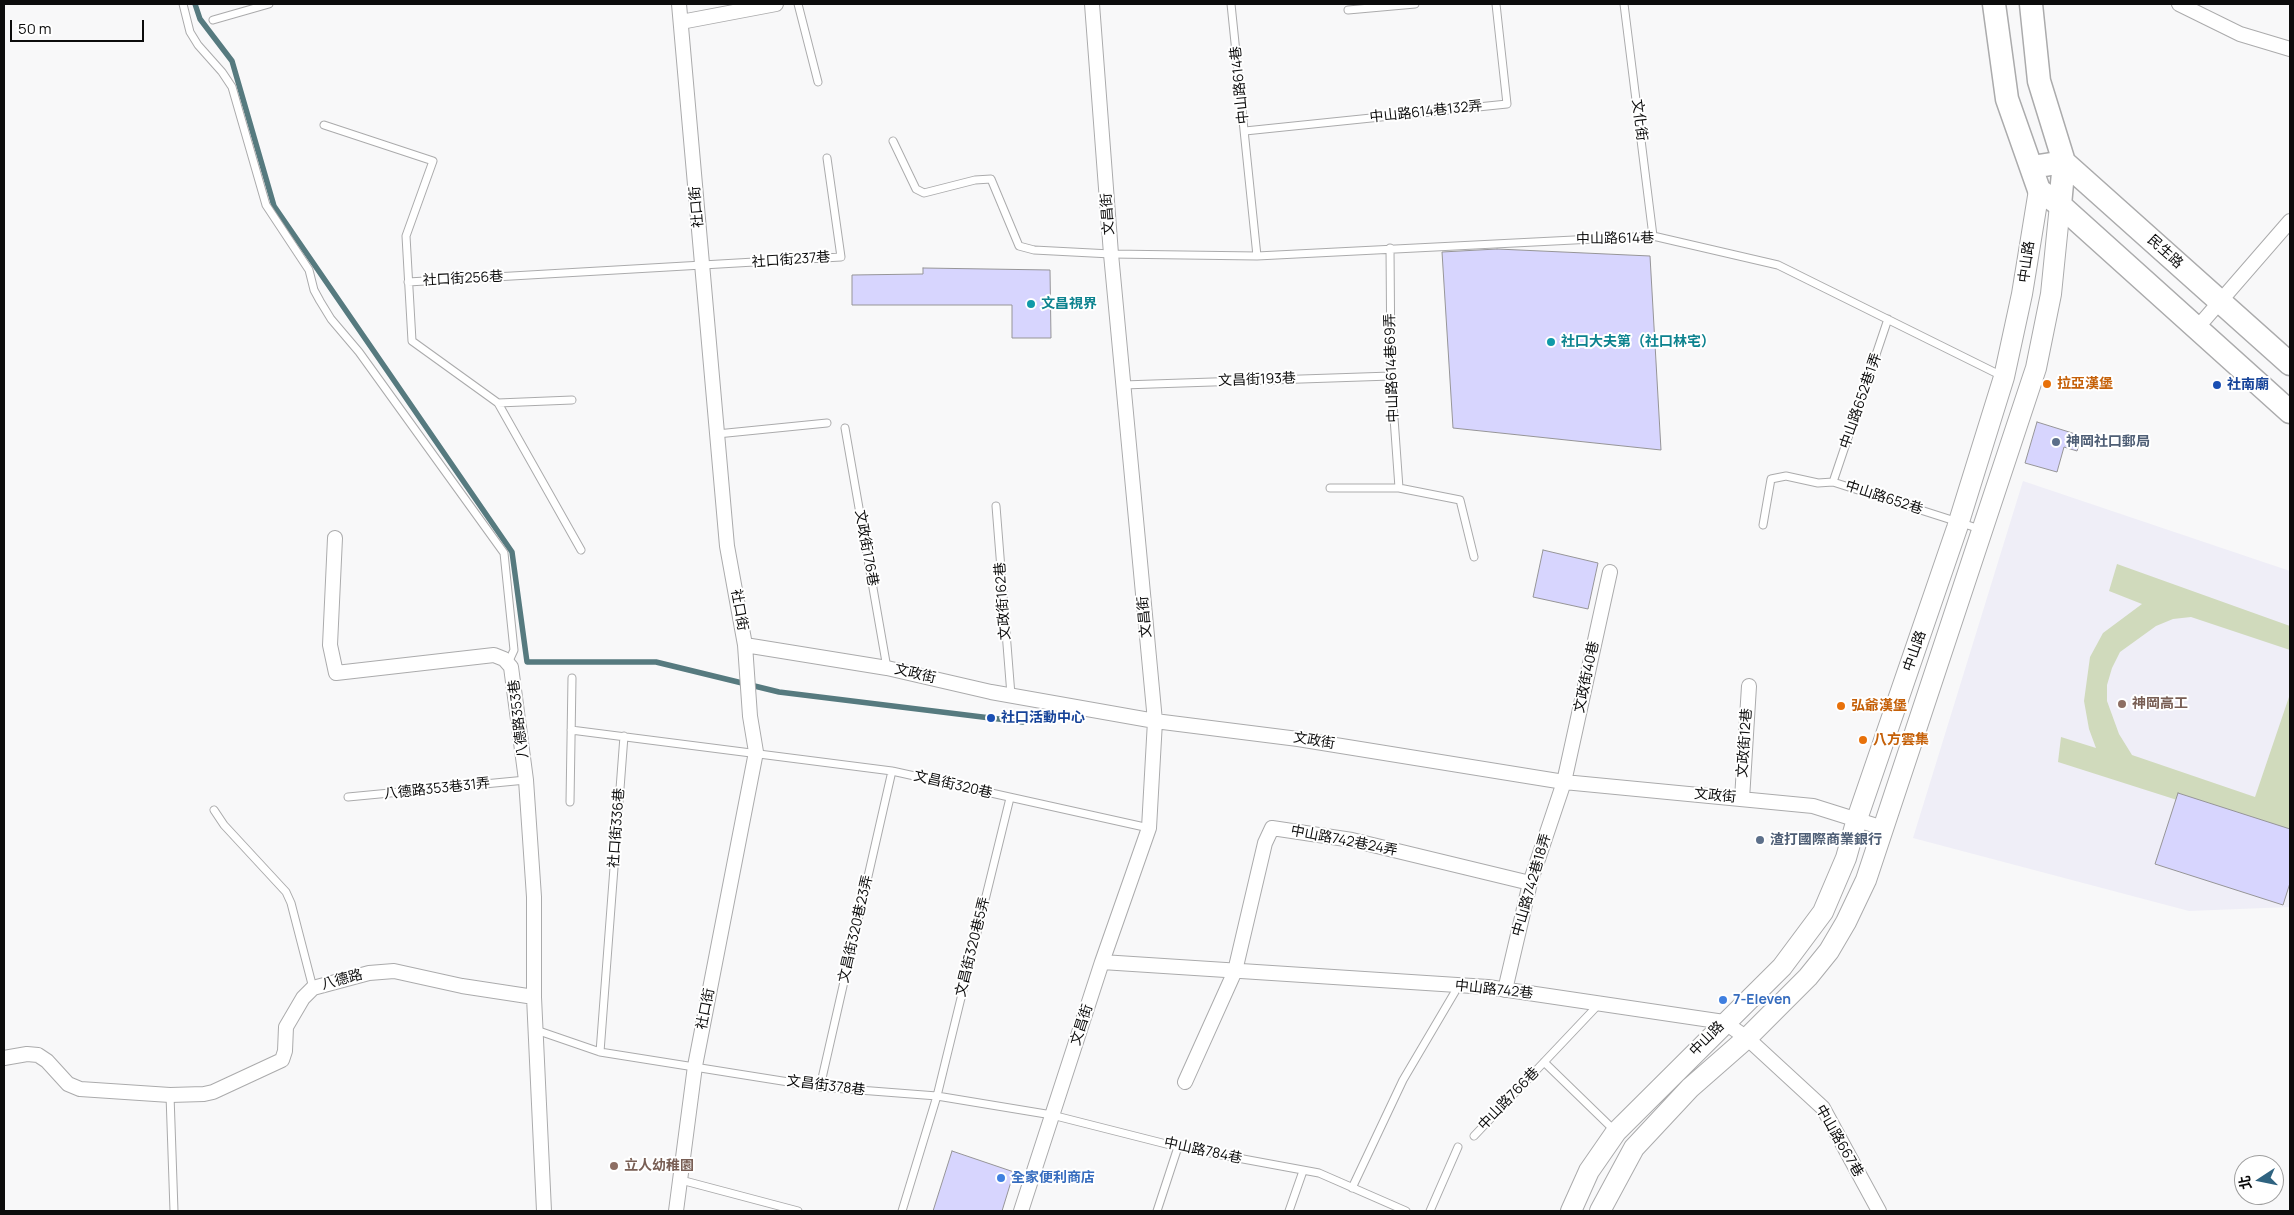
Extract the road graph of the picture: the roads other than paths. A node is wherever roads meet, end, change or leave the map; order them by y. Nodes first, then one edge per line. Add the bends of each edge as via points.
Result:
1 (183, 4) edge
2 (269, 4) edge
3 (679, 4) edge
4 (776, 4) edge
5 (798, 4) edge
6 (1092, 4) edge
7 (1231, 4) edge
8 (1415, 4) edge
9 (1496, 4) edge
10 (1624, 4) edge
11 (1994, 4) edge
12 (2031, 4) edge
13 (2179, 4) edge
14 (1348, 10) dead end
15 (213, 20) dead end
16 (681, 22) junction
17 (2290, 49) edge
18 (818, 82) dead end
19 (324, 125) dead end
20 (1245, 130) junction
21 (893, 141) dead end
22 (827, 158) dead end
23 (2064, 162) junction
24 (2032, 167) junction
25 (2039, 190) junction
26 (2060, 205) junction
27 (2290, 221) edge
28 (1653, 236) junction
29 (1390, 248) junction
30 (1111, 254) junction
31 (1257, 256) junction
32 (702, 267) junction
33 (408, 282) junction
34 (2220, 301) junction
35 (1888, 320) junction
36 (2197, 328) junction
37 (2290, 364) edge
38 (1391, 376) junction
39 (2004, 377) junction
40 (1122, 385) junction
41 (572, 400) dead end
42 (498, 403) junction
43 (2290, 412) edge
44 (827, 423) dead end
45 (845, 428) dead end
46 (717, 434) junction
47 (1833, 482) junction
48 (1330, 488) dead end
49 (1399, 488) junction
50 (996, 506) dead end
51 (1959, 522) junction
52 (1763, 525) dead end
53 (1982, 530) junction
54 (335, 538) dead end
55 (581, 550) dead end
56 (1474, 557) dead end
57 (1610, 572) dead end
58 (745, 645) junction
59 (508, 663) junction
60 (887, 668) junction
61 (572, 678) dead end
62 (1749, 686) dead end
63 (1011, 695) junction
64 (1155, 721) junction
65 (571, 730) junction
66 (624, 736) junction
67 (756, 752) junction
68 (892, 771) junction
69 (526, 780) junction
70 (1564, 782) junction
71 (348, 797) dead end
72 (1010, 798) junction
73 (1742, 799) junction
74 (570, 802) dead end
75 (214, 810) dead end
76 (1857, 819) junction
77 (1149, 828) junction
78 (1883, 828) junction
79 (1530, 883) junction
80 (1102, 962) junction
81 (1235, 971) junction
82 (1459, 985) junction
83 (313, 988) junction
84 (1505, 990) junction
85 (534, 997) junction
86 (1600, 1004) junction
87 (1724, 1022) junction
88 (536, 1030) junction
89 (1747, 1038) junction
90 (600, 1052) junction
91 (4, 1058) edge
92 (1544, 1062) junction
93 (695, 1066) junction
94 (1185, 1082) dead end
95 (820, 1087) junction
96 (170, 1095) junction
97 (937, 1096) junction
98 (1052, 1115) junction
99 (1616, 1132) junction
100 (1474, 1136) dead end
101 (1178, 1147) junction
102 (1458, 1147) dead end
103 (1303, 1171) junction
104 (681, 1180) junction
105 (1352, 1188) junction
106 (174, 1211) edge
107 (544, 1211) edge
108 (676, 1211) edge
109 (798, 1211) edge
110 (902, 1211) edge
111 (1021, 1211) edge
112 (1157, 1211) edge
113 (1289, 1211) edge
114 (1406, 1211) edge
115 (1430, 1211) edge
116 (1571, 1211) edge
117 (1600, 1211) edge
118 (1879, 1211) edge

1 - 59 lane via 190,32 232,87 266,205 309,270 320,301 504,553 514,650
2 - 15 lane
3 - 16 street, 社口街
4 - 16 street
5 - 18 lane
6 - 30 street, 文昌街
7 - 20 lane, 中山路614巷
8 - 14 lane
9 - 20 lane, 中山路614巷132弄 via 1507,104
10 - 28 lane, 文化街
11 - 24 main road, 中山路 via 2007,99
12 - 23 main road, 中山路 via 2039,81
13 - 17 street via 2240,34
16 - 32 street, 社口街
19 - 33 lane via 433,161 406,236
20 - 31 lane, 中山路614巷
21 - 30 lane, 中山路614巷 via 916,189 924,193 991,179 1019,246 1034,250
22 - 32 lane, 社口街237巷 via 841,257
23 - 24 main road
23 - 26 main road, 中山路
23 - 34 main road, 民生路
24 - 25 main road, 中山路
25 - 26 main road
25 - 39 street, 中山路
26 - 36 main road
26 - 53 street, 中山路 via 2051,294 2036,368
27 - 34 street
28 - 29 lane, 中山路614巷
28 - 35 lane, 中山路614巷 via 1778,264
29 - 31 lane, 中山路614巷
29 - 38 lane, 中山路614巷69弄
30 - 31 lane, 中山路614巷
30 - 40 street, 文昌街
32 - 33 lane, 社口街256巷
32 - 46 street, 社口街
33 - 42 lane, 社口街256巷 via 412,340
34 - 36 street
34 - 37 main road, 民生路
35 - 39 lane, 中山路614巷
35 - 47 lane, 中山路652巷1弄
36 - 43 main road
38 - 40 lane, 文昌街193巷
38 - 49 lane, 中山路614巷69弄
39 - 51 street, 中山路
40 - 64 street, 文昌街
41 - 42 lane
42 - 55 lane, 社口街256巷
44 - 46 lane
45 - 60 lane, 文政街176巷
46 - 58 street, 社口街 via 727,546
47 - 51 lane, 中山路652巷
47 - 52 lane, 中山路652巷 via 1818,483 1786,476 1771,479
48 - 49 lane
49 - 56 lane via 1460,500
50 - 63 lane, 文政街162巷
51 - 53 lane, 中山路652巷
51 - 76 street, 中山路
53 - 78 street, 中山路
54 - 59 street, 八德路353巷 via 330,645 336,673 494,655
57 - 70 street, 文政街40巷
58 - 60 street, 文政街
58 - 67 street, 社口街
59 - 69 street, 八德路353巷 via 513,673
60 - 63 street, 文政街
61 - 65 lane
62 - 73 street, 文政街12巷
63 - 64 street, 文政街
64 - 70 street, 文政街 via 1298,739
64 - 77 street, 文昌街
65 - 66 lane
65 - 74 lane
66 - 67 lane
66 - 90 lane, 社口街336巷
67 - 68 lane, 文昌街320巷
67 - 93 street, 社口街
68 - 72 lane, 文昌街320巷
68 - 95 lane, 文昌街320巷23弄
69 - 71 lane, 八德路353巷31弄
69 - 85 street, 八德路353巷 via 534,897
70 - 73 street, 文政街
70 - 79 street, 中山路742巷18弄
72 - 77 lane, 文昌街320巷
72 - 97 lane, 文昌街320巷5弄
73 - 76 street, 文政街 via 1813,806
75 - 83 lane via 286,892 292,903
76 - 78 street, 文政街
76 - 87 street, 中山路 via 1846,858 1823,912 1782,966
77 - 80 street, 文昌街
78 - 89 street, 中山路 via 1866,880 1829,951 1808,977
79 - 81 street, 中山路742巷24弄 via 1352,840 1272,828 1264,843
79 - 84 street, 中山路742巷18弄
80 - 81 street, 中山路742巷
80 - 98 street, 文昌街
81 - 82 street, 中山路742巷
81 - 94 street
82 - 84 street, 中山路742巷
82 - 105 lane via 1403,1080
83 - 85 street, 八德路 via 369,973 394,971
83 - 96 street, 八德路 via 288,1023 284,1036 285,1051 278,1063 213,1092
84 - 86 street, 中山路742巷
85 - 88 street
86 - 87 street, 中山路742巷
86 - 92 lane, 中山路766巷
87 - 89 street, 中山路742巷
87 - 99 street, 中山路
88 - 90 lane, 文昌街378巷
88 - 107 street
89 - 117 street, 中山路 via 1690,1088 1634,1148
89 - 118 street, 中山路667巷 via 1823,1108
90 - 93 lane, 文昌街378巷
91 - 96 street, 八德路 via 32,1054 43,1057 62,1079 80,1090
92 - 99 lane, 中山路766巷
92 - 100 lane, 中山路766巷
93 - 95 lane, 文昌街378巷
93 - 104 street, 社口街
95 - 97 lane, 文昌街378巷
96 - 106 lane
97 - 98 lane, 文昌街378巷
97 - 110 lane, 文昌街320巷5弄
98 - 101 lane, 中山路784巷
98 - 111 street, 文昌街
99 - 116 street, 中山路 via 1589,1171
101 - 103 lane, 中山路784巷
101 - 112 lane
102 - 115 lane
103 - 105 lane, 中山路784巷 via 1320,1173
103 - 113 lane
104 - 108 street, 社口街
104 - 109 lane
105 - 114 lane, 中山路784巷

